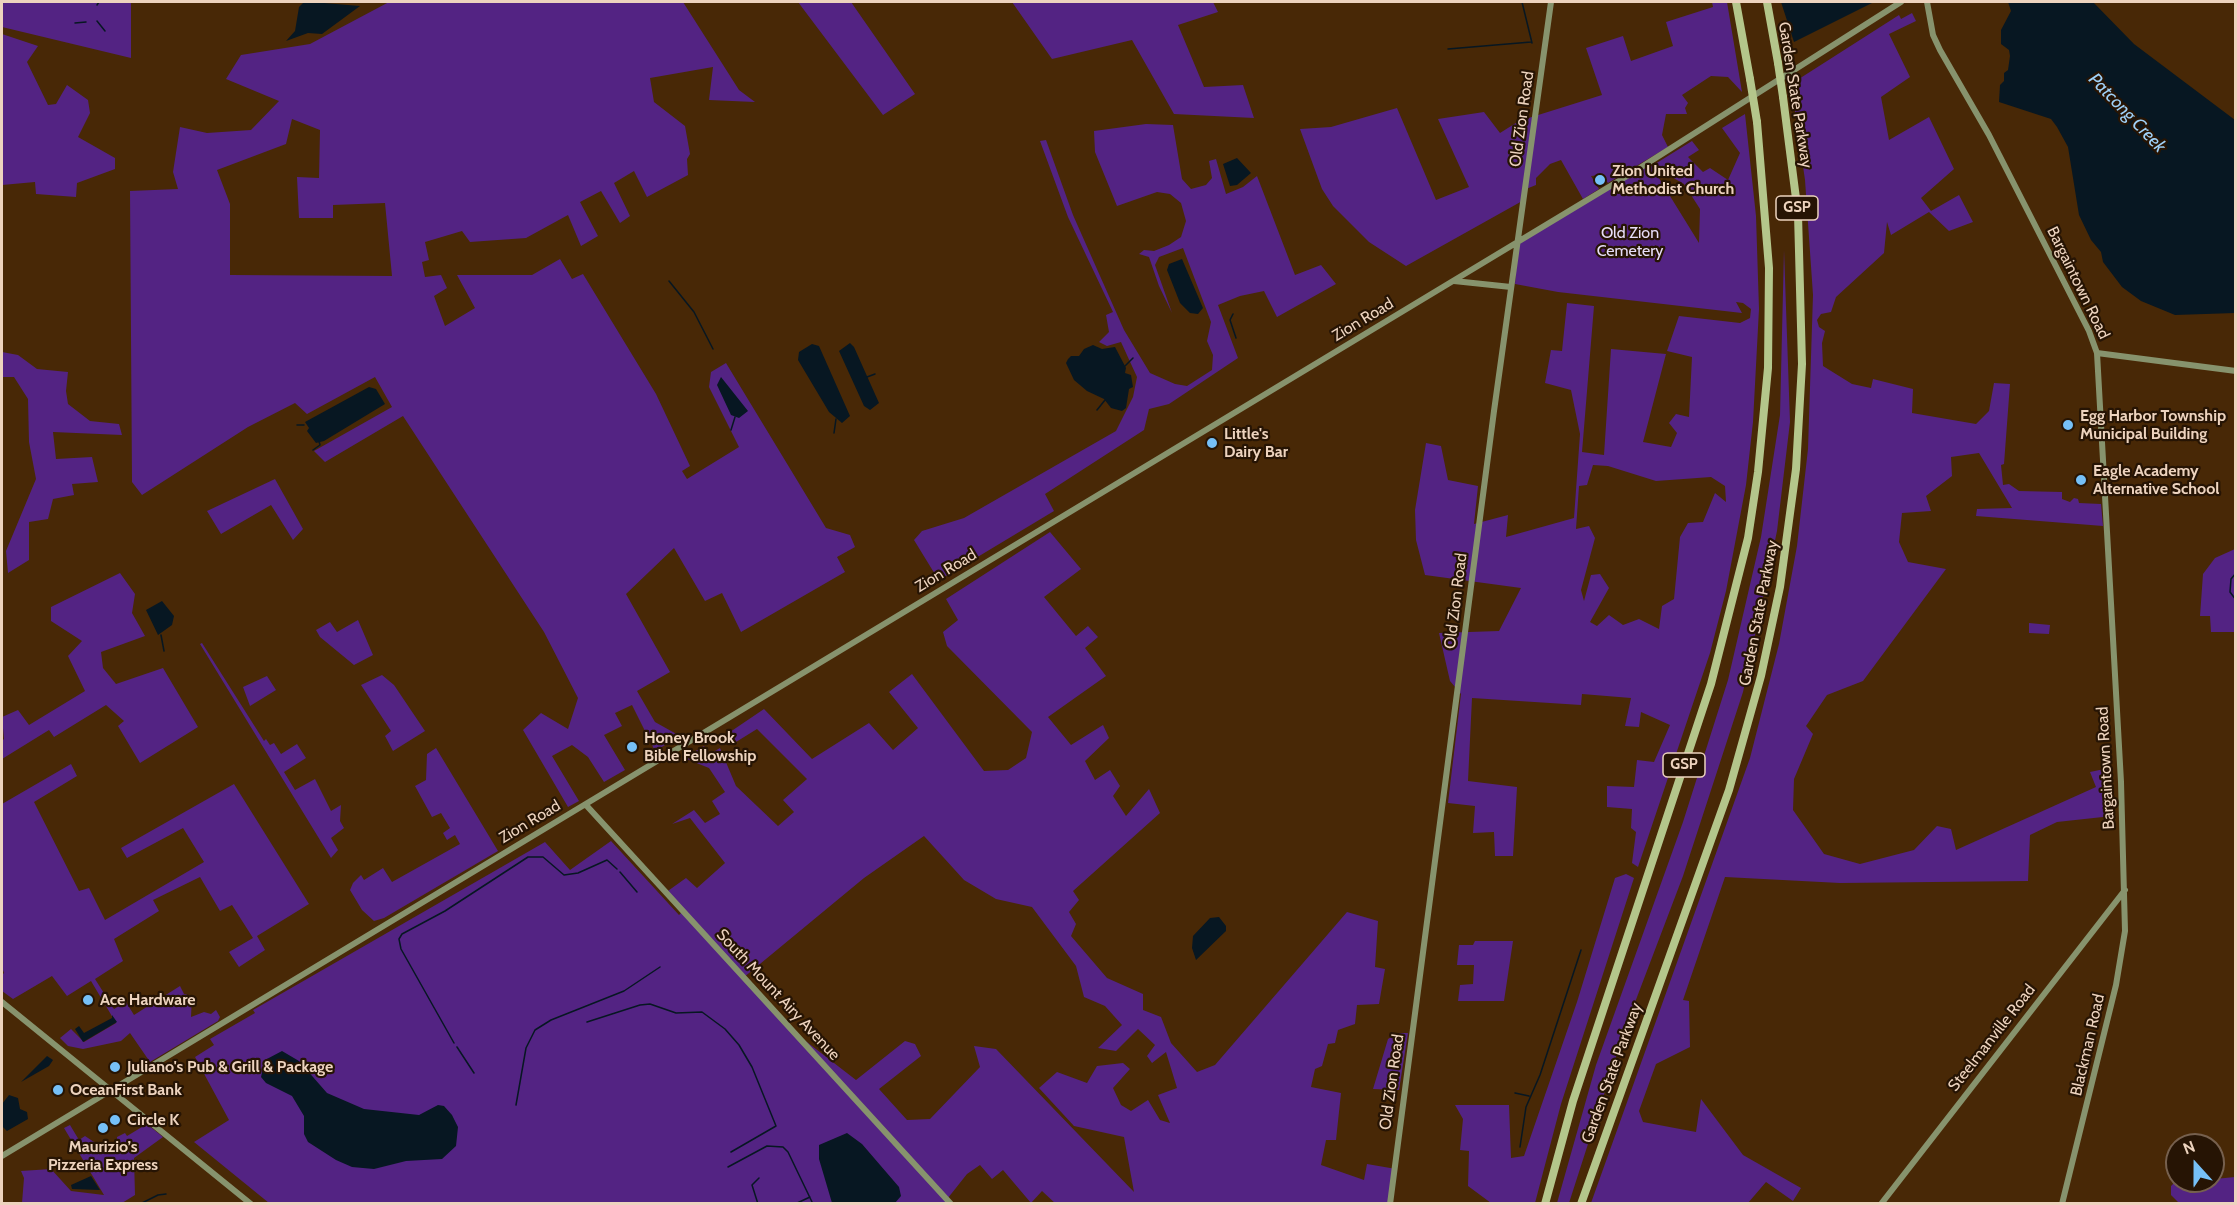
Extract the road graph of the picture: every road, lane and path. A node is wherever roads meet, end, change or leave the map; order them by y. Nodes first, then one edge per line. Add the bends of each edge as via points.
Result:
1 (1551, 2) edge
2 (1736, 2) edge
3 (1767, 2) edge
4 (1901, 2) edge
5 (1927, 2) edge
6 (1518, 242) junction
7 (1454, 281) junction
8 (1511, 286) junction
9 (2097, 353) junction
10 (2235, 371) edge
11 (586, 805) junction
12 (2125, 890) junction
13 (2, 1002) edge
14 (112, 1091) junction
15 (2, 1156) edge
16 (251, 1203) edge
17 (951, 1203) edge
18 (1390, 1203) edge
19 (1545, 1203) edge
20 (1581, 1203) edge
21 (1881, 1203) edge
22 (2062, 1203) edge

1 - 6 street, Old Zion Road
2 - 19 highway, Garden State Parkway / GSP, bridge via 1757,122 1769,268 1768,368 1748,538 1711,684 1573,1101
3 - 20 highway, Garden State Parkway / GSP, bridge via 1798,214 1802,342 1796,469 1780,587 1753,710 1729,790
4 - 6 street, Zion Road
5 - 9 street, Bargaintown Road via 1940,50 1989,135 2090,331
6 - 7 street, Zion Road
6 - 8 street, Old Zion Road
7 - 8 street
7 - 11 street, Zion Road
8 - 18 street, Old Zion Road
9 - 10 street
9 - 12 street, Bargaintown Road
11 - 14 street, Zion Road
11 - 17 street, South Mount Airy Avenue
12 - 21 street, Steelmanville Road
12 - 22 street, Blackman Road via 2122,956
13 - 14 street
14 - 15 street, Zion Road
14 - 16 street

